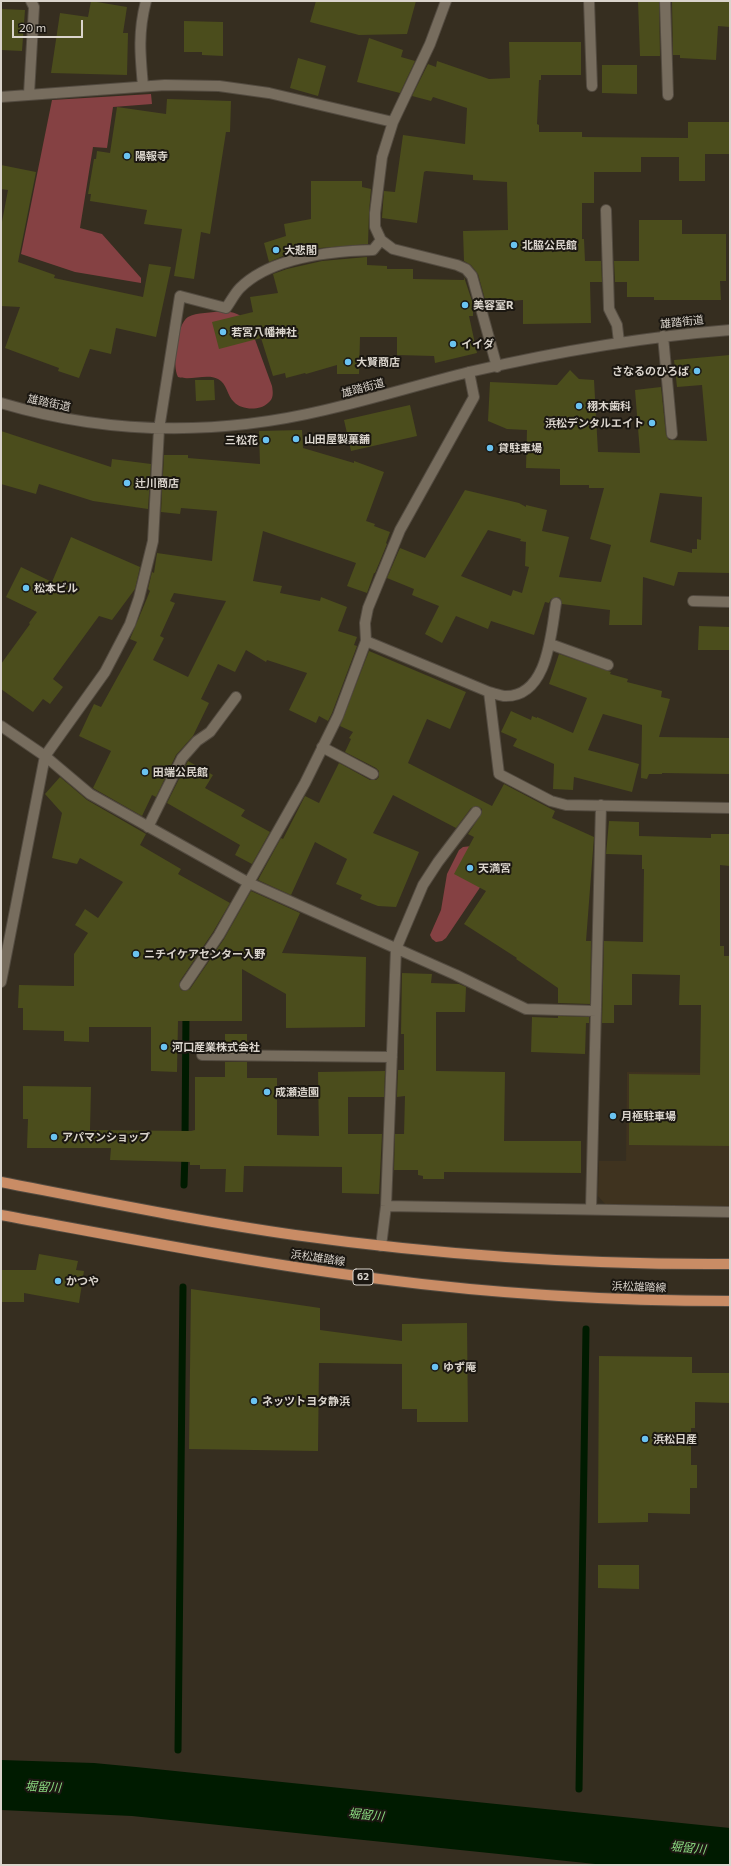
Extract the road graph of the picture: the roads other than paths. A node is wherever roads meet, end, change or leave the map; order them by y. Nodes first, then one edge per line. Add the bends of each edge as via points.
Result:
1 (31, 1) edge
2 (146, 1) edge
3 (446, 1) edge
4 (589, 1) edge
5 (665, 1) edge
6 (143, 86) junction
7 (592, 86) dead end
8 (29, 94) junction
9 (668, 95) dead end
10 (1, 97) edge
11 (393, 122) junction
12 (606, 210) dead end
13 (381, 240) junction
14 (730, 330) edge
15 (663, 336) junction
16 (619, 342) junction
17 (497, 366) junction
18 (469, 372) junction
19 (1, 403) edge
20 (159, 429) junction
21 (672, 434) dead end
22 (693, 601) dead end
23 (730, 602) edge
24 (556, 603) dead end
25 (366, 641) junction
26 (550, 644) junction
27 (608, 665) dead end
28 (489, 692) junction
29 (236, 697) dead end
30 (1, 726) edge
31 (322, 748) junction
32 (45, 756) junction
33 (373, 774) dead end
34 (601, 806) junction
35 (730, 808) edge
36 (476, 812) dead end
37 (148, 827) junction
38 (249, 883) junction
39 (396, 949) junction
40 (1, 982) edge
41 (185, 986) dead end
42 (596, 1011) junction
43 (202, 1055) dead end
44 (392, 1057) junction
45 (1, 1182) edge
46 (386, 1206) junction
47 (591, 1209) junction
48 (730, 1212) edge
49 (1, 1216) edge
50 (381, 1246) junction
51 (730, 1264) edge
52 (730, 1301) edge

1 - 8 street via 34,7
2 - 6 street via 139,43
3 - 11 street via 430,44
4 - 7 street
5 - 9 street
6 - 8 street
6 - 11 street via 194,85 244,89
8 - 10 street
11 - 13 street via 382,157 377,185 375,227
12 - 16 street via 609,308 617,326
13 - 17 street via 393,249 457,265 469,272 475,283
13 - 20 street via 373,250 342,250 307,257 259,273 240,288 226,308 180,296
14 - 15 street, 雄踏街道
15 - 16 street, 雄踏街道
15 - 21 street
16 - 17 street, 雄踏街道
17 - 18 street, 雄踏街道
18 - 20 street, 雄踏街道 via 293,417 230,426
18 - 25 street via 474,397 400,530 368,608 365,623
19 - 20 street, 雄踏街道 via 86,423
20 - 32 street via 153,541 139,598 122,642 105,672
22 - 23 street
24 - 26 street
25 - 28 street
25 - 31 street via 338,716
26 - 27 street
26 - 28 street via 549,652 533,683 520,693 504,696
28 - 34 street via 499,774 558,804
29 - 37 street via 210,732 196,741 182,758
30 - 32 street
31 - 33 street
31 - 38 street
32 - 37 street via 90,794
32 - 40 street
34 - 35 street
34 - 42 street
36 - 39 street via 423,885
37 - 38 street
38 - 39 street
38 - 41 street
39 - 42 street via 526,1009
39 - 44 street
42 - 47 street
43 - 44 street
44 - 46 street
45 - 50 main road, 浜松雄踏線 via 205,1221
46 - 47 street
46 - 50 street
47 - 48 street
49 - 52 main road, 浜松雄踏線 / 62 via 282,1265 429,1285 571,1296
50 - 51 main road, 浜松雄踏線 via 597,1262

